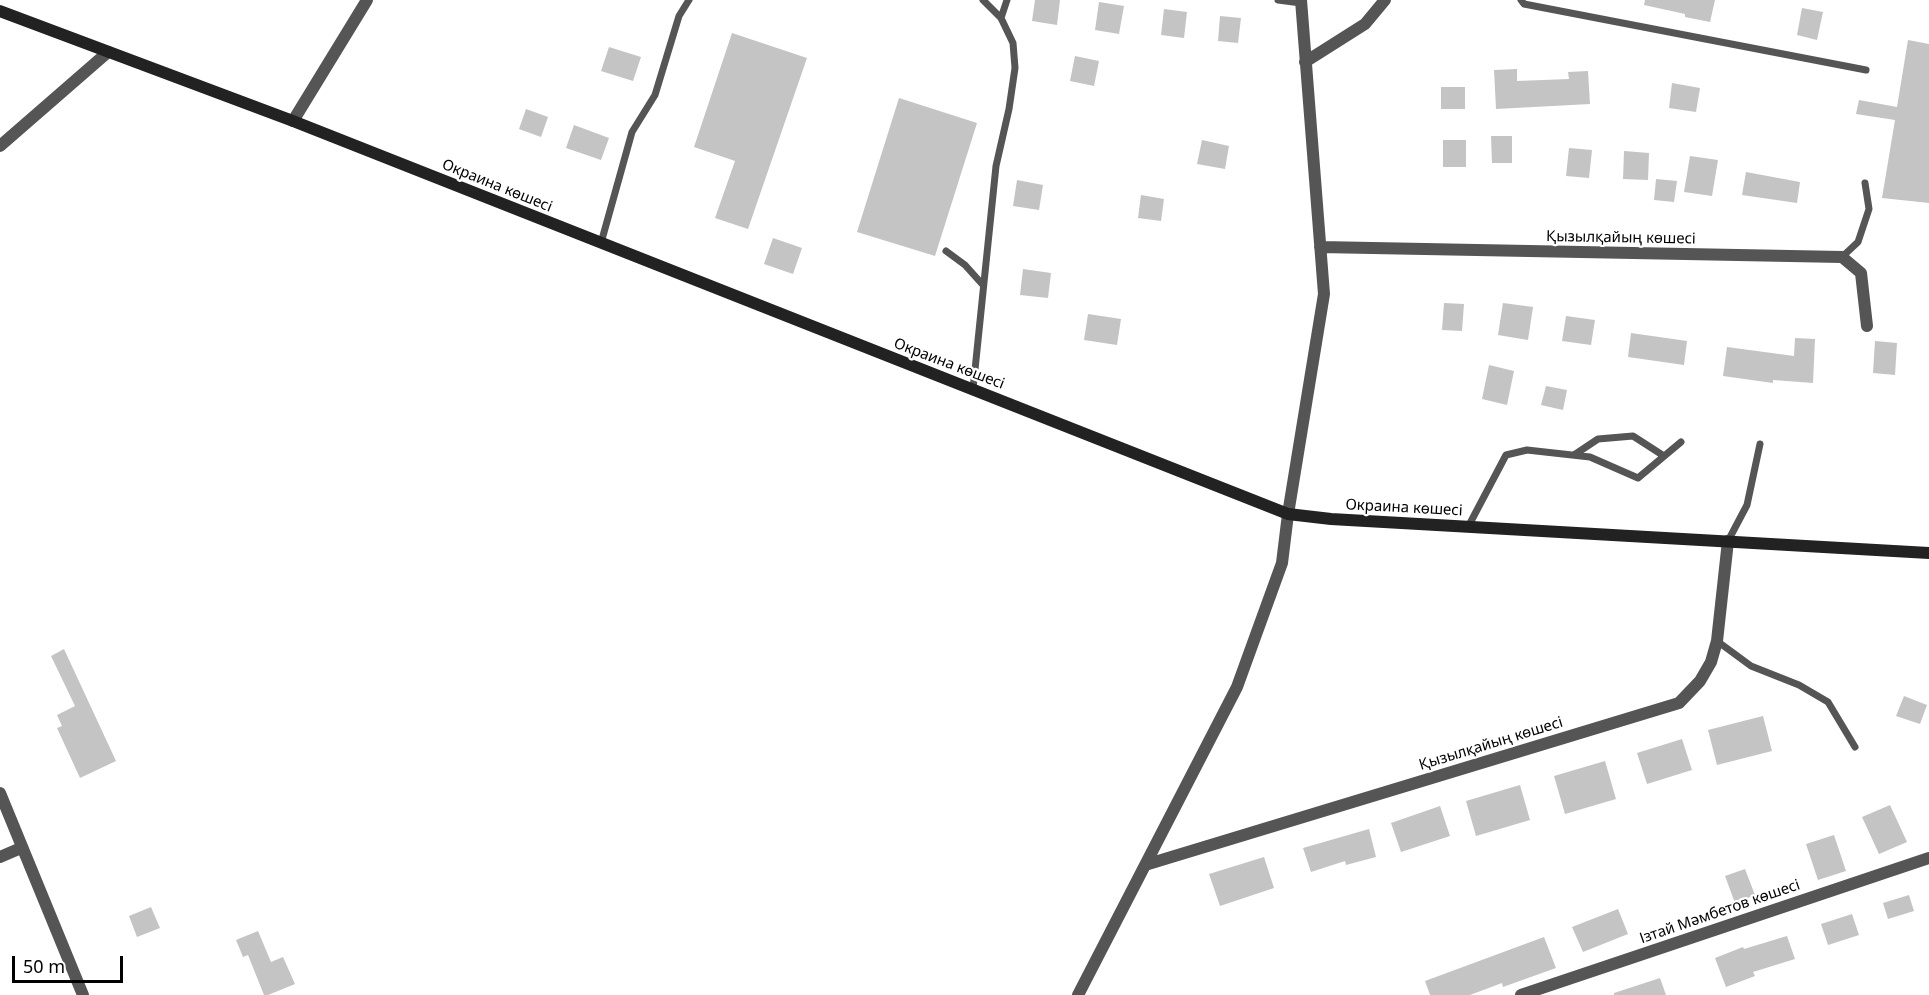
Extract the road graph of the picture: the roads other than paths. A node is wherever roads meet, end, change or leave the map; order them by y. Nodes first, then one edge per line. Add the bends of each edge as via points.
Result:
1 (367, 0) edge
2 (688, 0) edge
3 (983, 0) edge
4 (1007, 0) edge
5 (1278, 0) edge
6 (1385, 0) edge
7 (1521, 0) edge
8 (1301, 1) edge
9 (0, 11) edge
10 (1001, 18) junction
11 (108, 51) junction
12 (1305, 62) junction
13 (1866, 70) dead end
14 (293, 121) junction
15 (0, 146) edge
16 (1865, 183) dead end
17 (601, 243) junction
18 (1320, 247) junction
19 (946, 251) dead end
20 (1842, 257) junction
21 (983, 285) junction
22 (1867, 326) dead end
23 (973, 389) junction
24 (1682, 442) dead end
25 (1760, 444) dead end
26 (1574, 455) junction
27 (1664, 456) junction
28 (1288, 514) junction
29 (1468, 527) junction
30 (1728, 541) junction
31 (1929, 553) edge
32 (1717, 641) junction
33 (1855, 747) dead end
34 (0, 793) edge
35 (21, 848) junction
36 (0, 856) edge
37 (1929, 858) edge
38 (1145, 865) junction
39 (84, 995) edge
40 (1078, 995) edge
41 (1521, 995) edge

1 - 14 street
2 - 17 lane via 679,16 655,95 632,132
3 - 10 lane
4 - 10 lane
5 - 8 lane
6 - 12 street via 1365,24
7 - 13 lane via 1524,4
8 - 12 street
9 - 11 street, Окраина көшесі
10 - 21 lane via 1013,43 1015,68 996,166
11 - 14 street, Окраина көшесі
11 - 15 street
12 - 18 street
14 - 17 street, Окраина көшесі
16 - 20 lane via 1869,209 1858,242
17 - 23 street, Окраина көшесі
18 - 20 street, Қызылқайың көшесі
18 - 28 street via 1324,294
19 - 21 lane
20 - 22 street via 1861,273
21 - 23 lane
23 - 28 street, Окраина көшесі
24 - 27 lane
25 - 30 lane via 1747,505
26 - 27 lane via 1598,440 1633,436
26 - 27 lane via 1590,457 1638,478
26 - 29 lane via 1527,450 1506,455
28 - 29 street, Окраина көшесі
28 - 38 street via 1282,563 1237,687
29 - 30 street, Окраина көшесі
30 - 31 street, Окраина көшесі
30 - 32 street, Қызылқайың көшесі
32 - 33 lane via 1751,666 1828,702
32 - 38 street, Қызылқайың көшесі via 1700,681 1679,703
34 - 35 street
35 - 36 street
35 - 39 street
37 - 41 street, Ізтай Мәмбетов көшесі
38 - 40 street

